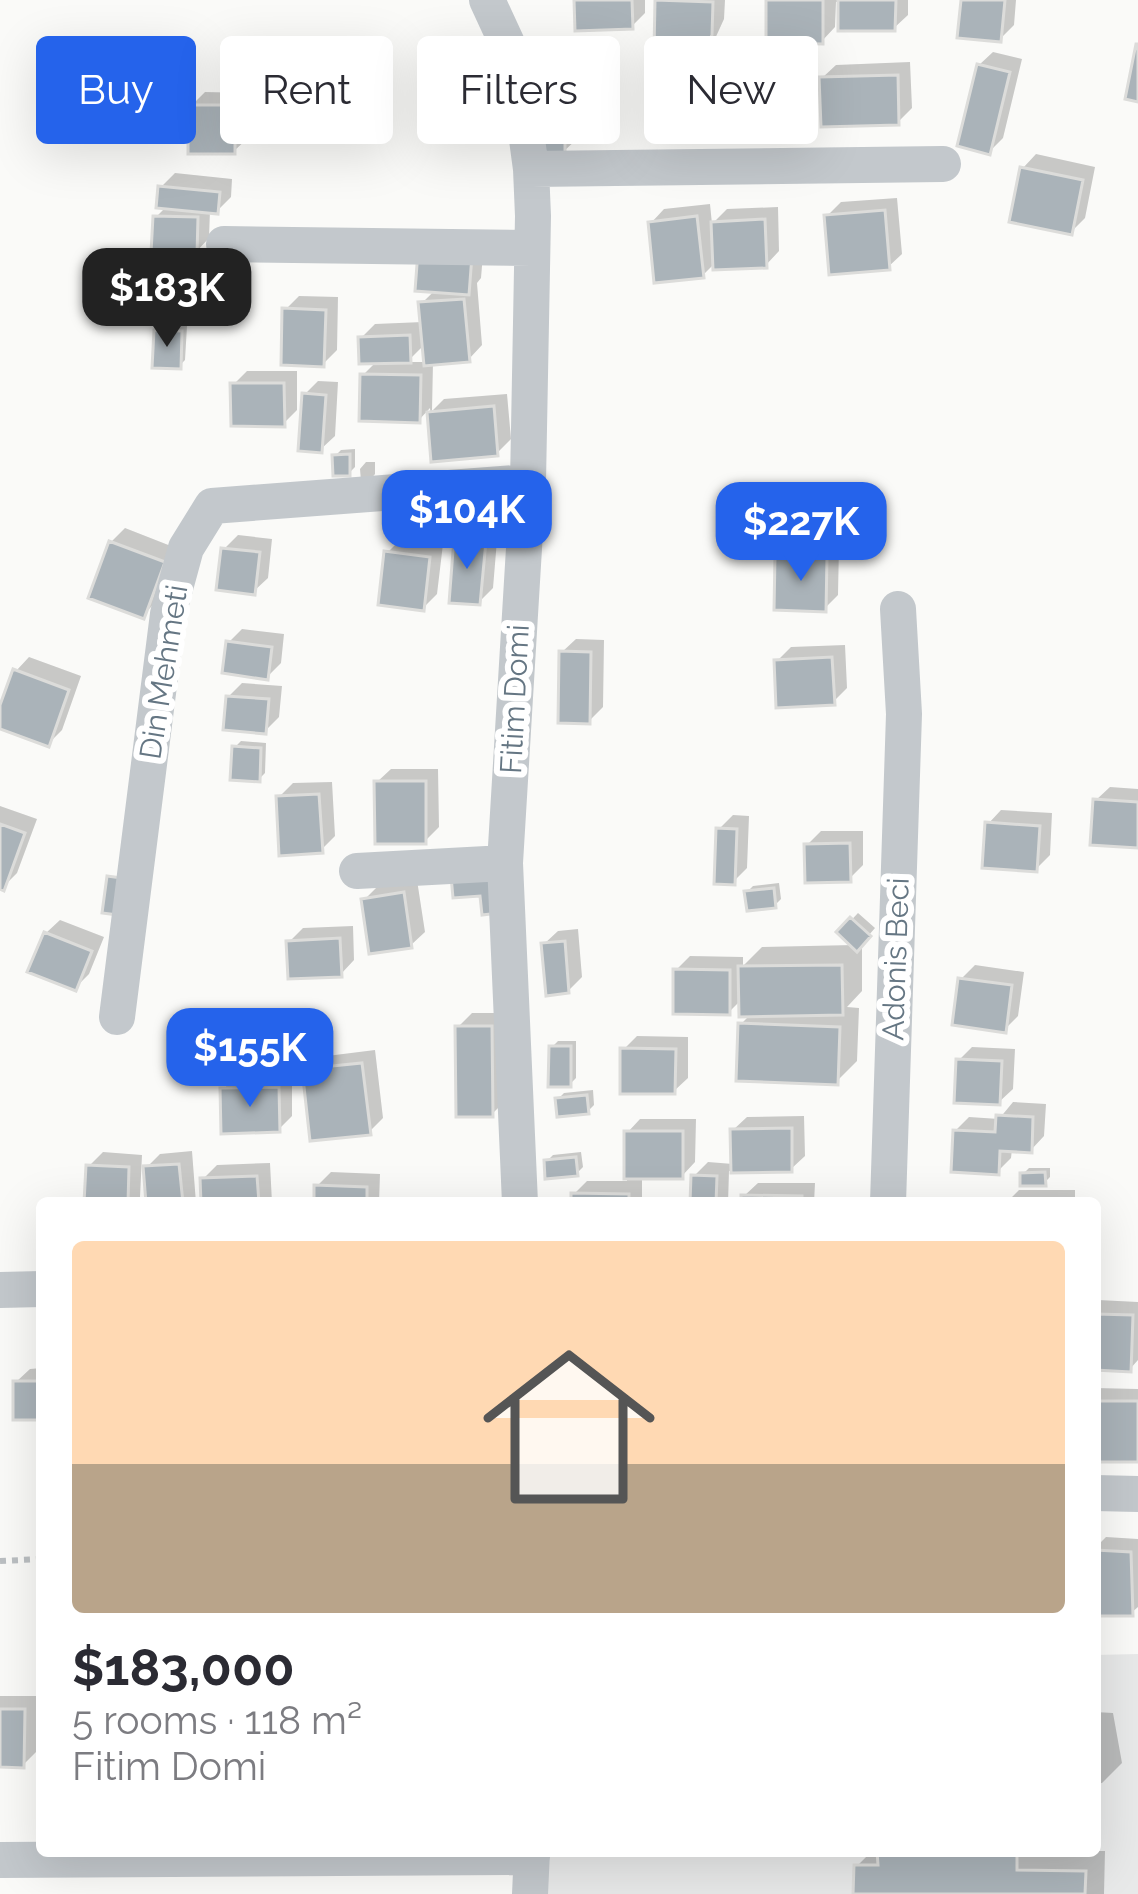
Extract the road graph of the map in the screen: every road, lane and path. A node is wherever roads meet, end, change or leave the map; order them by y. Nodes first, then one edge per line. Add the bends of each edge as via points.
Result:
1 (487, 0) edge
2 (944, 164) dead end
3 (531, 169) junction
4 (224, 244) dead end
5 (532, 248) junction
6 (528, 482) junction
7 (898, 610) dead end
8 (506, 863) junction
9 (357, 871) dead end
10 (116, 1017) dead end
11 (520, 1197) edge
12 (888, 1197) edge
13 (36, 1289) edge
14 (0, 1290) edge
15 (1101, 1492) edge
16 (1138, 1494) edge
17 (36, 1559) edge
18 (0, 1561) edge
19 (266, 1857) edge
20 (532, 1857) edge
21 (0, 1860) edge
22 (530, 1894) edge

1 - 3 street, Fitim Domi via 517,65
2 - 3 street
3 - 5 street, Fitim Domi
4 - 5 street
5 - 6 street, Fitim Domi
6 - 8 street, Fitim Domi
6 - 10 street, Din Mehmeti via 212,506 186,548 168,614
7 - 12 street, Adonis Beci via 904,715
8 - 9 street
8 - 11 street, Fitim Domi
13 - 14 street
15 - 16 street
17 - 18 path
19 - 21 street
20 - 22 street

